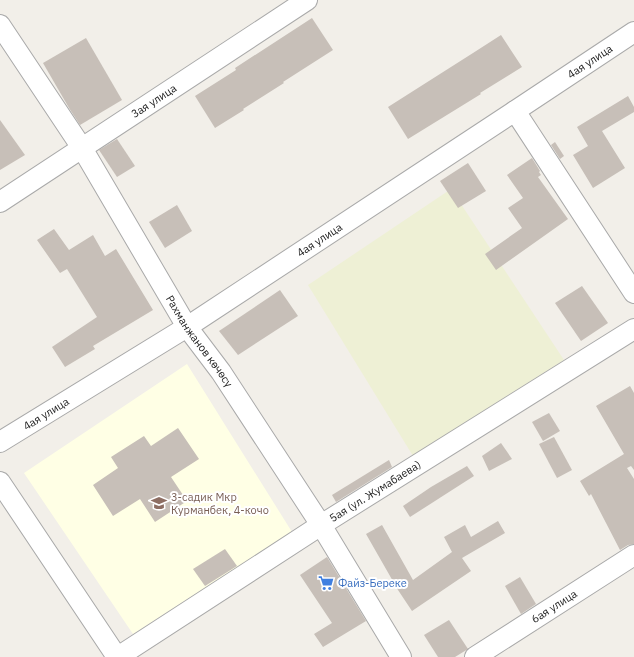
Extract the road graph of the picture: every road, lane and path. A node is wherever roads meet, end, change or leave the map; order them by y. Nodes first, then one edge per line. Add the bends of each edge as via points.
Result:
1 (307, 0) edge
2 (0, 25) edge
3 (634, 32) edge
4 (515, 111) junction
5 (82, 148) junction
6 (0, 202) edge
7 (634, 293) edge
8 (187, 326) junction
9 (634, 329) edge
10 (0, 442) edge
11 (0, 482) edge
12 (321, 525) junction
13 (634, 556) edge
14 (118, 657) edge
15 (401, 657) edge
16 (475, 657) edge

1 - 5 street, 3ая улица
2 - 5 street, Рахманжанов көчөсү
3 - 4 street, 4ая улица
4 - 7 street
4 - 8 street, 4ая улица
5 - 6 street, 3ая улица
5 - 8 street, Рахманжанов көчөсү
8 - 10 street, 4ая улица
8 - 12 street, Рахманжанов көчөсү via 221,372
9 - 12 street, 5ая (ул. Жумабаева)
11 - 14 street
12 - 14 street, 5ая (ул. Жумабаева)
12 - 15 street, Рахманжанов көчөсү
13 - 16 street, 6ая улица

